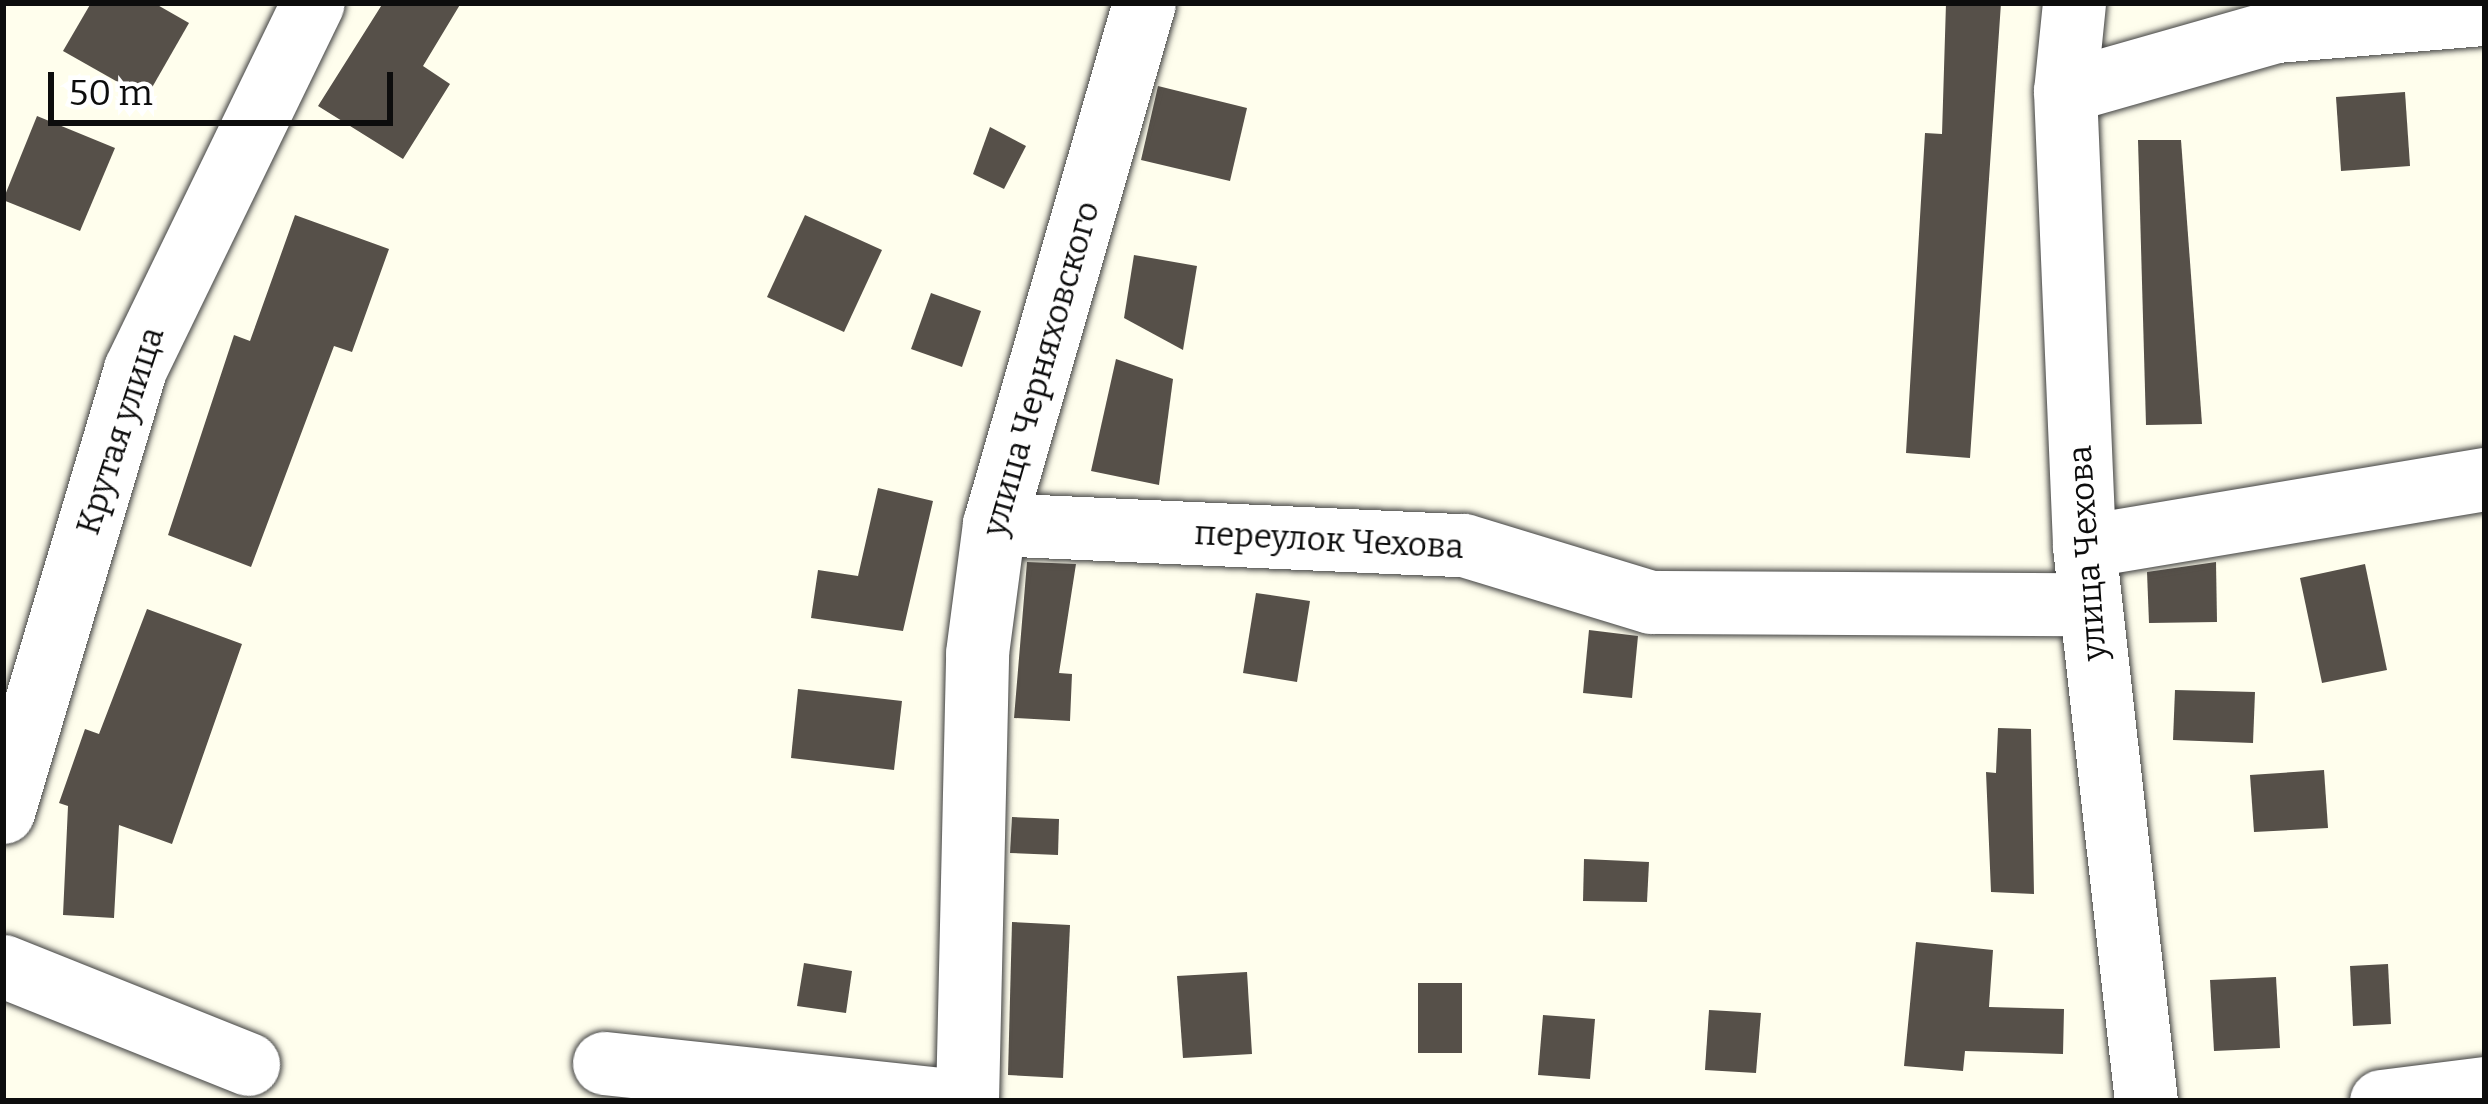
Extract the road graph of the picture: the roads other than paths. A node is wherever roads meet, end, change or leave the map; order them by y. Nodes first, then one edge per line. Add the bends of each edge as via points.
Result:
1 (313, 3) edge
2 (1144, 3) edge
3 (2074, 3) edge
4 (2485, 14) edge
5 (2065, 91) junction
6 (2485, 479) edge
7 (994, 524) junction
8 (2086, 576) junction
9 (3, 812) edge
10 (3, 966) edge
11 (604, 1063) dead end
12 (248, 1064) dead end
13 (2485, 1088) edge
14 (963, 1101) edge
15 (2146, 1101) edge
16 (2381, 1101) edge

1 - 9 street, Крутая улица via 135,369
2 - 7 street, улица Черняховского
3 - 5 street, улица Чехова
4 - 5 street via 2276,31
5 - 8 street, улица Чехова
6 - 8 street, переулок Чехова
7 - 8 street, переулок Чехова via 1464,545 1651,602
7 - 14 street, улица Черняховского via 977,653
8 - 15 street, улица Чехова
10 - 12 street
11 - 14 street
13 - 16 street

